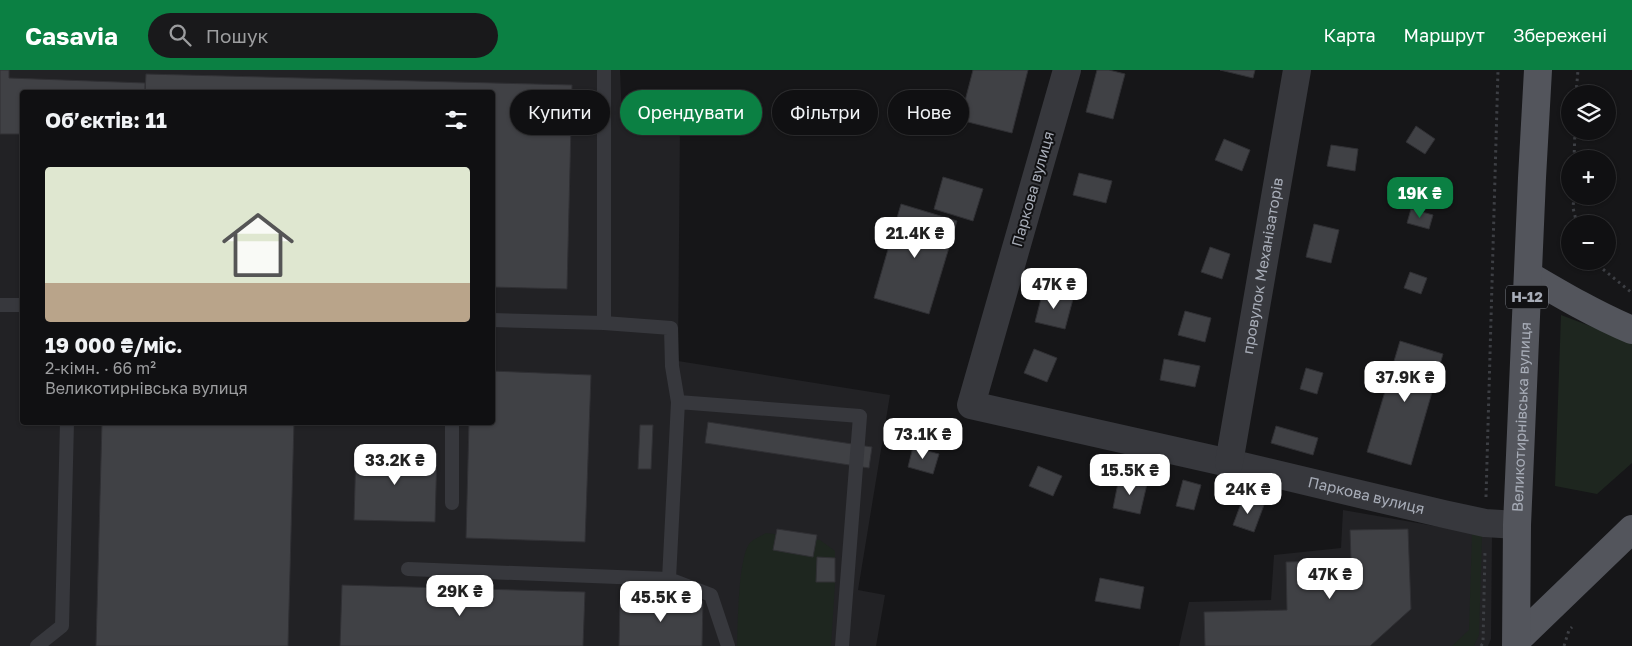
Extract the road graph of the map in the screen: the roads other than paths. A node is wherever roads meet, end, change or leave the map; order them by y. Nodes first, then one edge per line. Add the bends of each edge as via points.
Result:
1 (604, 70) edge
2 (1068, 70) edge
3 (1297, 70) edge
4 (1538, 70) edge
5 (1528, 275) junction
6 (0, 305) edge
7 (20, 305) edge
8 (495, 320) edge
9 (604, 323) junction
10 (1632, 330) edge
11 (678, 402) junction
12 (67, 425) edge
13 (452, 425) edge
14 (1229, 463) junction
15 (452, 503) dead end
16 (1517, 525) junction
17 (1632, 529) edge
18 (408, 569) dead end
19 (669, 579) junction
20 (1516, 643) edge
21 (37, 646) edge
22 (728, 646) edge
23 (842, 646) edge

1 - 9 lane
2 - 14 street, Паркова вулиця via 971,404
3 - 14 street, провулок Механізаторів
4 - 5 main road, Великотирнівська вулиця / Н-12
5 - 10 main road via 1581,306
5 - 16 main road, Великотирнівська вулиця / Н-12
6 - 7 lane
8 - 9 lane
9 - 11 lane via 671,328 672,366
11 - 19 lane
11 - 23 lane via 860,416
12 - 21 lane via 62,626
13 - 15 lane
14 - 16 street, Паркова вулиця via 1485,523
16 - 20 main road, Великотирнівська вулиця / Н-12
17 - 20 main road, Н-12
18 - 19 lane
19 - 22 lane via 711,595

